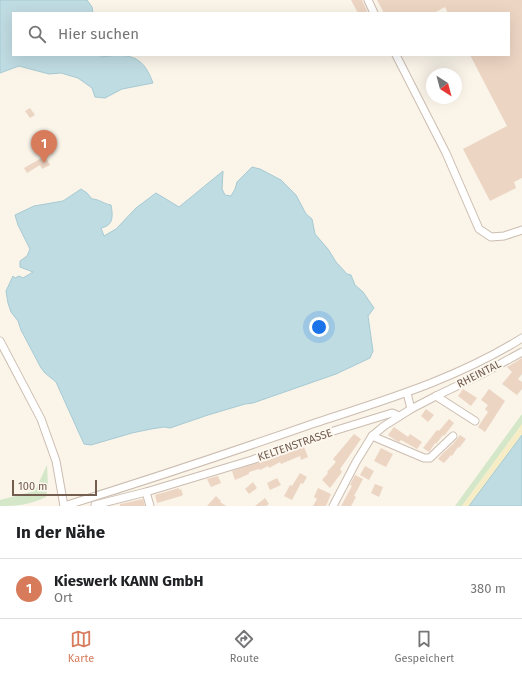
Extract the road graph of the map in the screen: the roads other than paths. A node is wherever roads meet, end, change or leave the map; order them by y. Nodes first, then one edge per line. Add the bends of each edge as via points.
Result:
1 (368, 0) edge
2 (374, 12) edge
3 (397, 56) edge
4 (522, 230) edge
5 (522, 338) edge
6 (0, 341) edge
7 (522, 352) edge
8 (407, 393) junction
9 (436, 396) junction
10 (411, 409) junction
11 (399, 416) junction
12 (475, 421) dead end
13 (372, 436) junction
14 (453, 436) dead end
15 (146, 492) junction
16 (64, 506) edge
17 (95, 506) edge
18 (150, 506) edge
19 (333, 506) edge

1 - 2 street
3 - 4 street via 446,153 479,229 491,237
5 - 8 street via 475,364
6 - 16 street via 41,419 56,461
7 - 9 street, RHEINTAL
8 - 10 street
8 - 16 street
9 - 10 street, RHEINTAL
9 - 12 street
10 - 11 street, RHEINTAL
11 - 13 street, RHEINTAL
11 - 15 street, KELTENSTRASSE via 392,413
13 - 14 street via 424,458 430,458
13 - 19 street, RHEINTAL
15 - 17 street, KELTENSTRASSE
15 - 18 street

